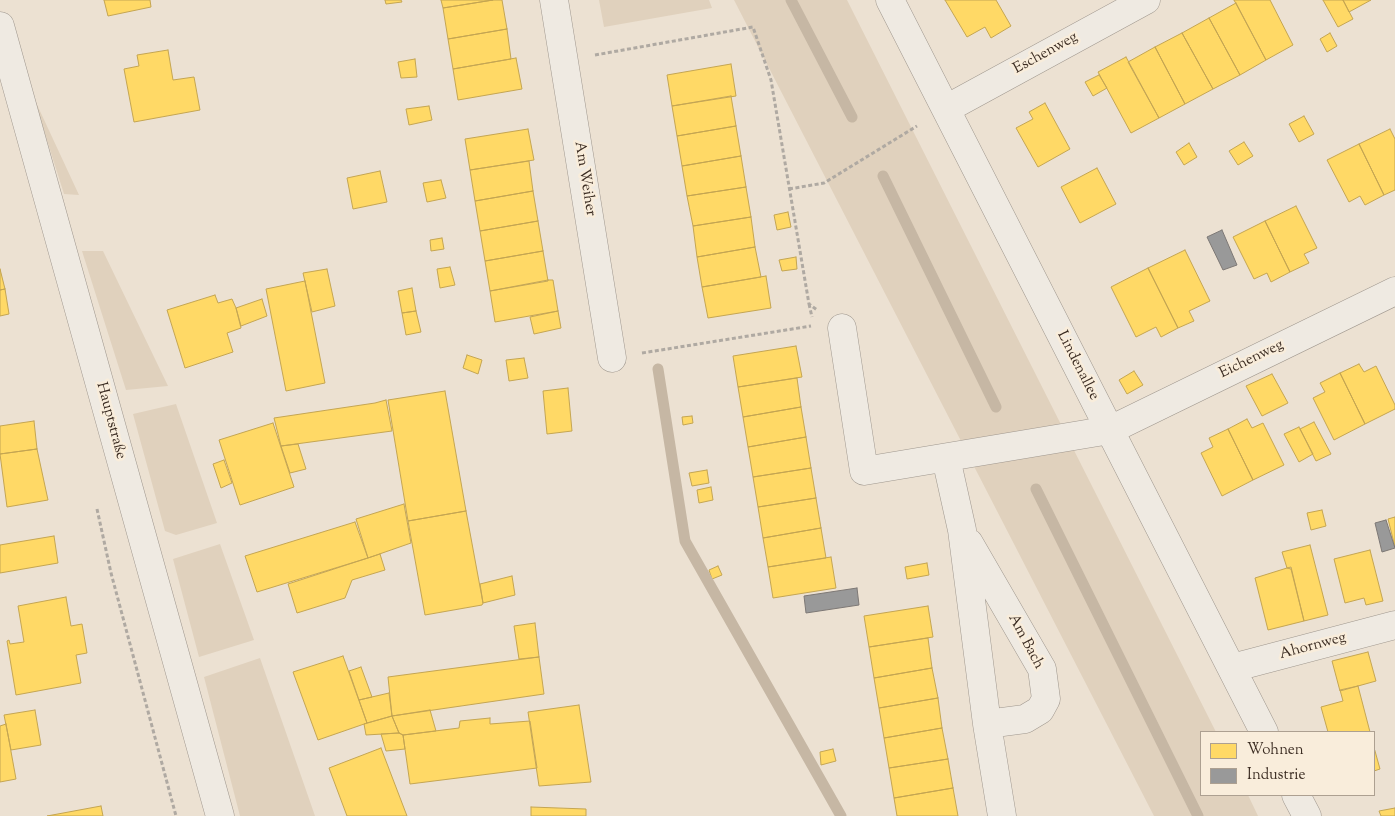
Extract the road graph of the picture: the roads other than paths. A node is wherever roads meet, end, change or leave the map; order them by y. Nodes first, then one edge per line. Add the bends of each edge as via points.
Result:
1 (554, 0) edge
2 (890, 0) edge
3 (1146, 0) edge
4 (0, 26) edge
5 (946, 109) junction
6 (1395, 291) edge
7 (842, 328) road end
8 (612, 358) dead end
9 (1110, 430) junction
10 (946, 458) junction
11 (962, 530) junction
12 (1395, 625) edge
13 (1232, 668) junction
14 (987, 724) junction
15 (1264, 731) edge
16 (1297, 796) edge
17 (220, 816) edge
18 (1002, 816) edge
19 (1307, 816) edge

1 - 8 street, Am Weiher
2 - 5 street, Lindenallee
3 - 5 street, Eschenweg
4 - 17 street, Hauptstraße
5 - 9 street, Lindenallee
6 - 9 street, Eichenweg
7 - 10 street via 864,471
9 - 10 street
9 - 13 street, Lindenallee
10 - 11 street, Am Bach
11 - 14 street, Am Bach
11 - 14 street, Am Bach via 1042,669 1046,698 1040,710 1025,719
12 - 13 street, Ahornweg
13 - 15 street, Lindenallee
14 - 18 street, Am Bach
16 - 19 street

